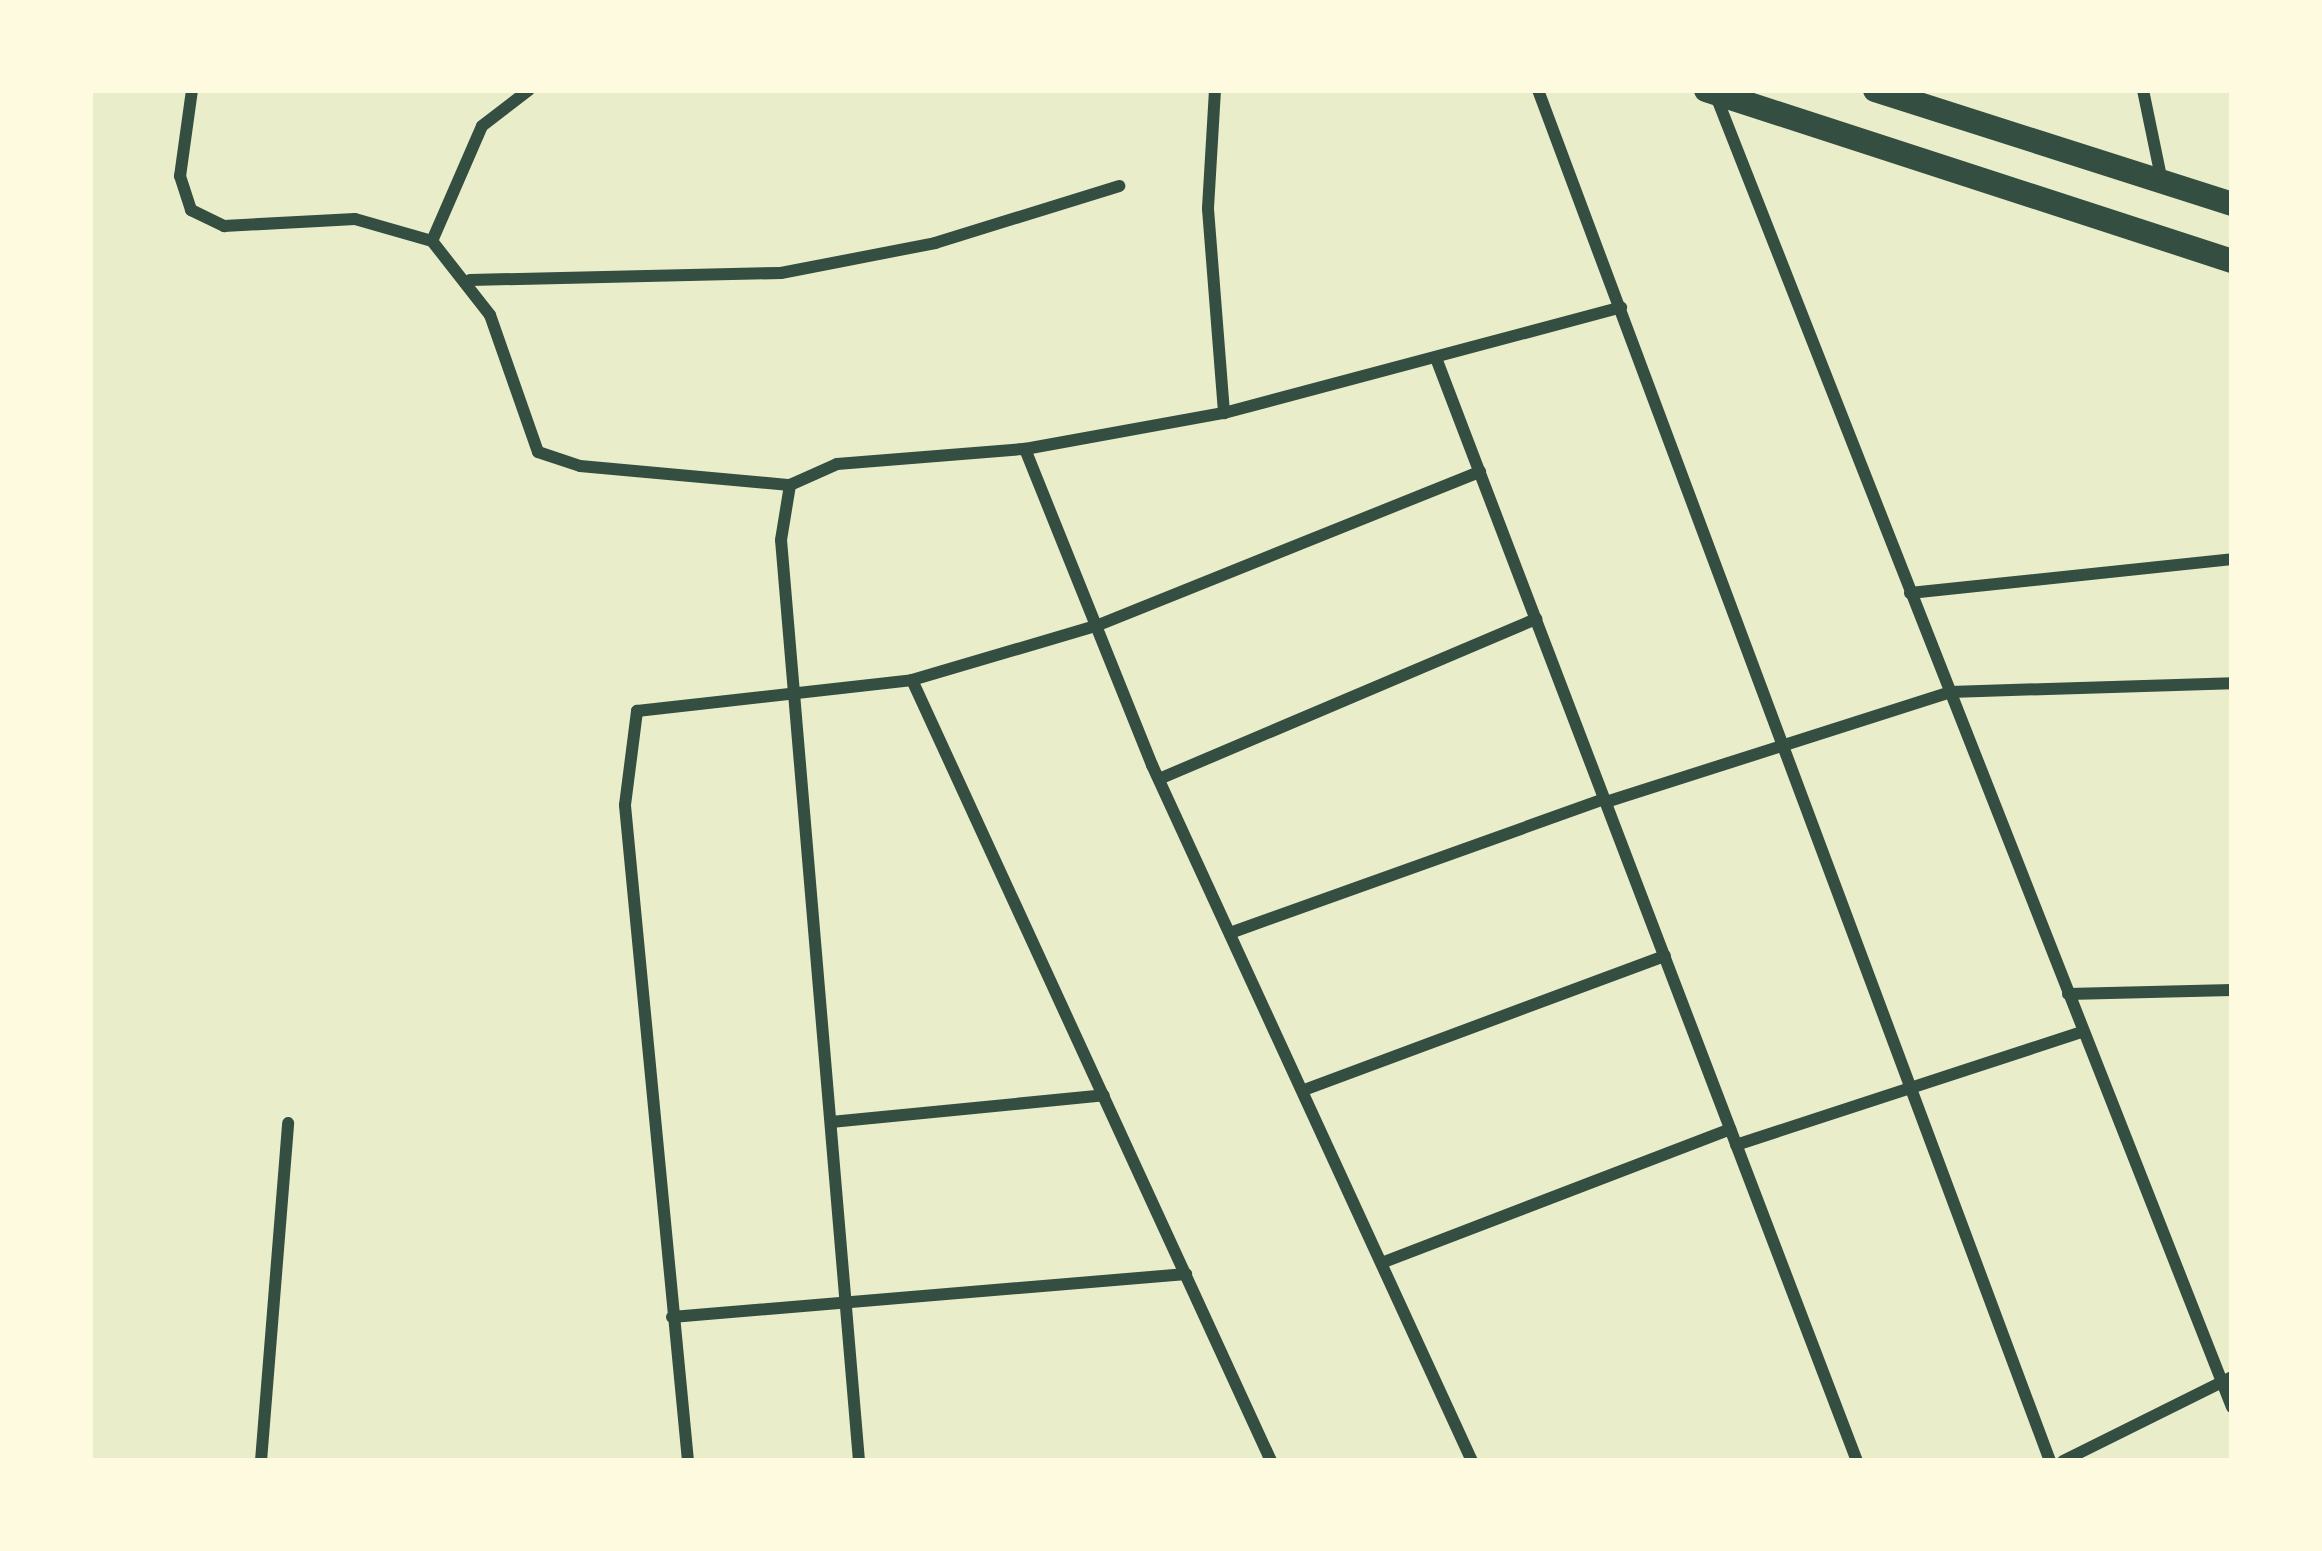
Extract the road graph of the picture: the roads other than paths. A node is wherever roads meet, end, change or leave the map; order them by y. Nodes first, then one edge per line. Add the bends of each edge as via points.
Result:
1 (192, 90) edge
2 (529, 90) edge
3 (1215, 90) edge
4 (1538, 90) edge
5 (1876, 90) edge
6 (2143, 90) edge
7 (1710, 91) edge
8 (2162, 182) junction
9 (1119, 186) dead end
10 (2232, 204) edge
11 (432, 241) junction
12 (2232, 261) edge
13 (470, 280) junction
14 (1621, 308) junction
15 (1436, 358) junction
16 (1224, 413) junction
17 (1025, 448) junction
18 (1480, 472) junction
19 (790, 485) junction
20 (2232, 559) edge
21 (1910, 593) junction
22 (1536, 619) junction
23 (1096, 626) junction
24 (912, 680) junction
25 (2232, 683) edge
26 (1950, 692) junction
27 (794, 698) junction
28 (1784, 744) junction
29 (1159, 779) junction
30 (1605, 800) junction
31 (1230, 933) junction
32 (1664, 956) junction
33 (2232, 990) edge
34 (2068, 994) junction
35 (2082, 1032) junction
36 (1912, 1088) junction
37 (1304, 1090) junction
38 (1104, 1095) junction
39 (831, 1122) junction
40 (288, 1123) dead end
41 (1730, 1129) junction
42 (1736, 1145) junction
43 (1384, 1262) junction
44 (1186, 1274) junction
45 (846, 1301) junction
46 (672, 1317) junction
47 (2227, 1380) edge
48 (2232, 1407) edge
49 (260, 1461) edge
50 (688, 1461) edge
51 (860, 1461) edge
52 (1271, 1461) edge
53 (1472, 1461) edge
54 (1857, 1461) edge
55 (2050, 1461) edge
56 (2063, 1461) edge

1 - 11 street via 180,176 191,210 208,221 355,219
2 - 11 street via 482,126
3 - 16 street via 1208,209
4 - 14 street
5 - 8 main road
6 - 8 street
7 - 12 main road
7 - 21 street
8 - 10 main road
9 - 13 street via 935,243 782,273
11 - 13 street
13 - 19 street via 538,452 580,466
14 - 15 street
14 - 28 street
15 - 16 street
15 - 18 street
16 - 17 street
17 - 19 street via 837,464
17 - 23 street
18 - 22 street
18 - 23 street
19 - 27 street via 781,540
20 - 21 street
21 - 26 street
22 - 29 street
22 - 30 street
23 - 24 street
23 - 29 street
24 - 27 street
24 - 38 street
25 - 26 street
26 - 28 street
26 - 34 street
27 - 39 street
27 - 46 street via 654,703 631,721 625,805
28 - 30 street
28 - 36 street
29 - 31 street
30 - 31 street
30 - 32 street
31 - 37 street
32 - 37 street
32 - 41 street
33 - 34 street
34 - 35 street
35 - 36 street
35 - 47 street
36 - 42 street
36 - 55 street
37 - 43 street
38 - 39 street
38 - 44 street
39 - 45 street
40 - 49 street
41 - 42 street
41 - 43 street
42 - 54 street
43 - 53 street
44 - 45 street
44 - 52 street
45 - 46 street
45 - 51 street
46 - 50 street
47 - 48 street
47 - 56 street

